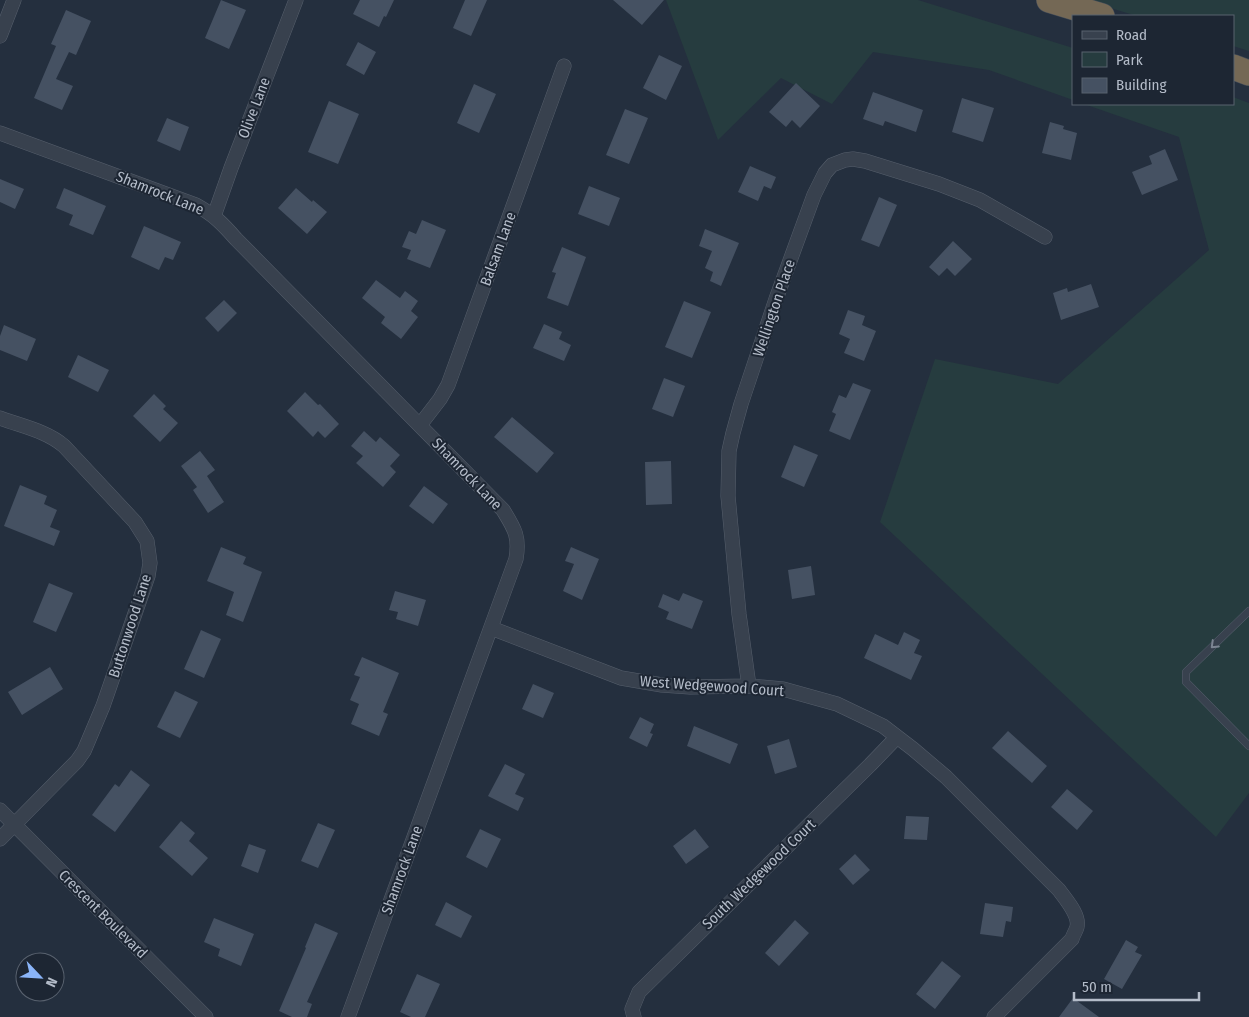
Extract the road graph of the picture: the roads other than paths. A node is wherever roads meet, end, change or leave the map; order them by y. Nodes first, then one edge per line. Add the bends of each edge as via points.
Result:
1 (14, 0) edge
2 (296, 0) edge
3 (1057, 2) edge
4 (1091, 15) edge
5 (1099, 15) edge
6 (0, 36) edge
7 (1234, 56) edge
8 (1249, 61) edge
9 (564, 66) dead end
10 (1234, 68) edge
11 (1249, 73) edge
12 (0, 133) edge
13 (214, 216) junction
14 (1045, 237) dead end
15 (0, 418) edge
16 (420, 425) junction
17 (1249, 612) edge
18 (491, 628) junction
19 (749, 686) junction
20 (897, 737) junction
21 (1249, 746) edge
22 (0, 810) edge
23 (14, 825) junction
24 (0, 839) edge
25 (206, 1017) edge
26 (348, 1017) edge
27 (634, 1017) edge
28 (994, 1017) edge

1 - 6 street
2 - 13 street, Olive Lane
3 - 4 highway
3 - 5 highway
7 - 8 highway
9 - 16 street, Balsam Lane via 448,385
10 - 11 highway
12 - 13 street, Shamrock Lane via 196,205
13 - 16 street, Shamrock Lane
14 - 19 street, Wellington Place via 980,200 865,161 845,160 832,165 825,173 776,299 729,451 728,496
15 - 23 street, Buttonwood Lane via 56,439 64,446 135,522 146,542 150,563 103,706 84,751
16 - 18 street, Shamrock Lane via 503,510 517,537 516,559
17 -> 21 lane via 1186,672 1186,682
18 - 19 street, West Wedgewood Court via 621,678 690,687
18 - 26 street, Shamrock Lane
19 - 20 street, West Wedgewood Court via 783,689 820,698 883,726
20 - 27 street, South Wedgewood Court via 639,992 632,1008
20 - 28 street, West Wedgewood Court via 946,777 1059,890 1076,917 1078,926 1073,937
22 - 23 street, Crescent Boulevard
23 - 24 street, Buttonwood Lane
23 - 25 street, Crescent Boulevard

